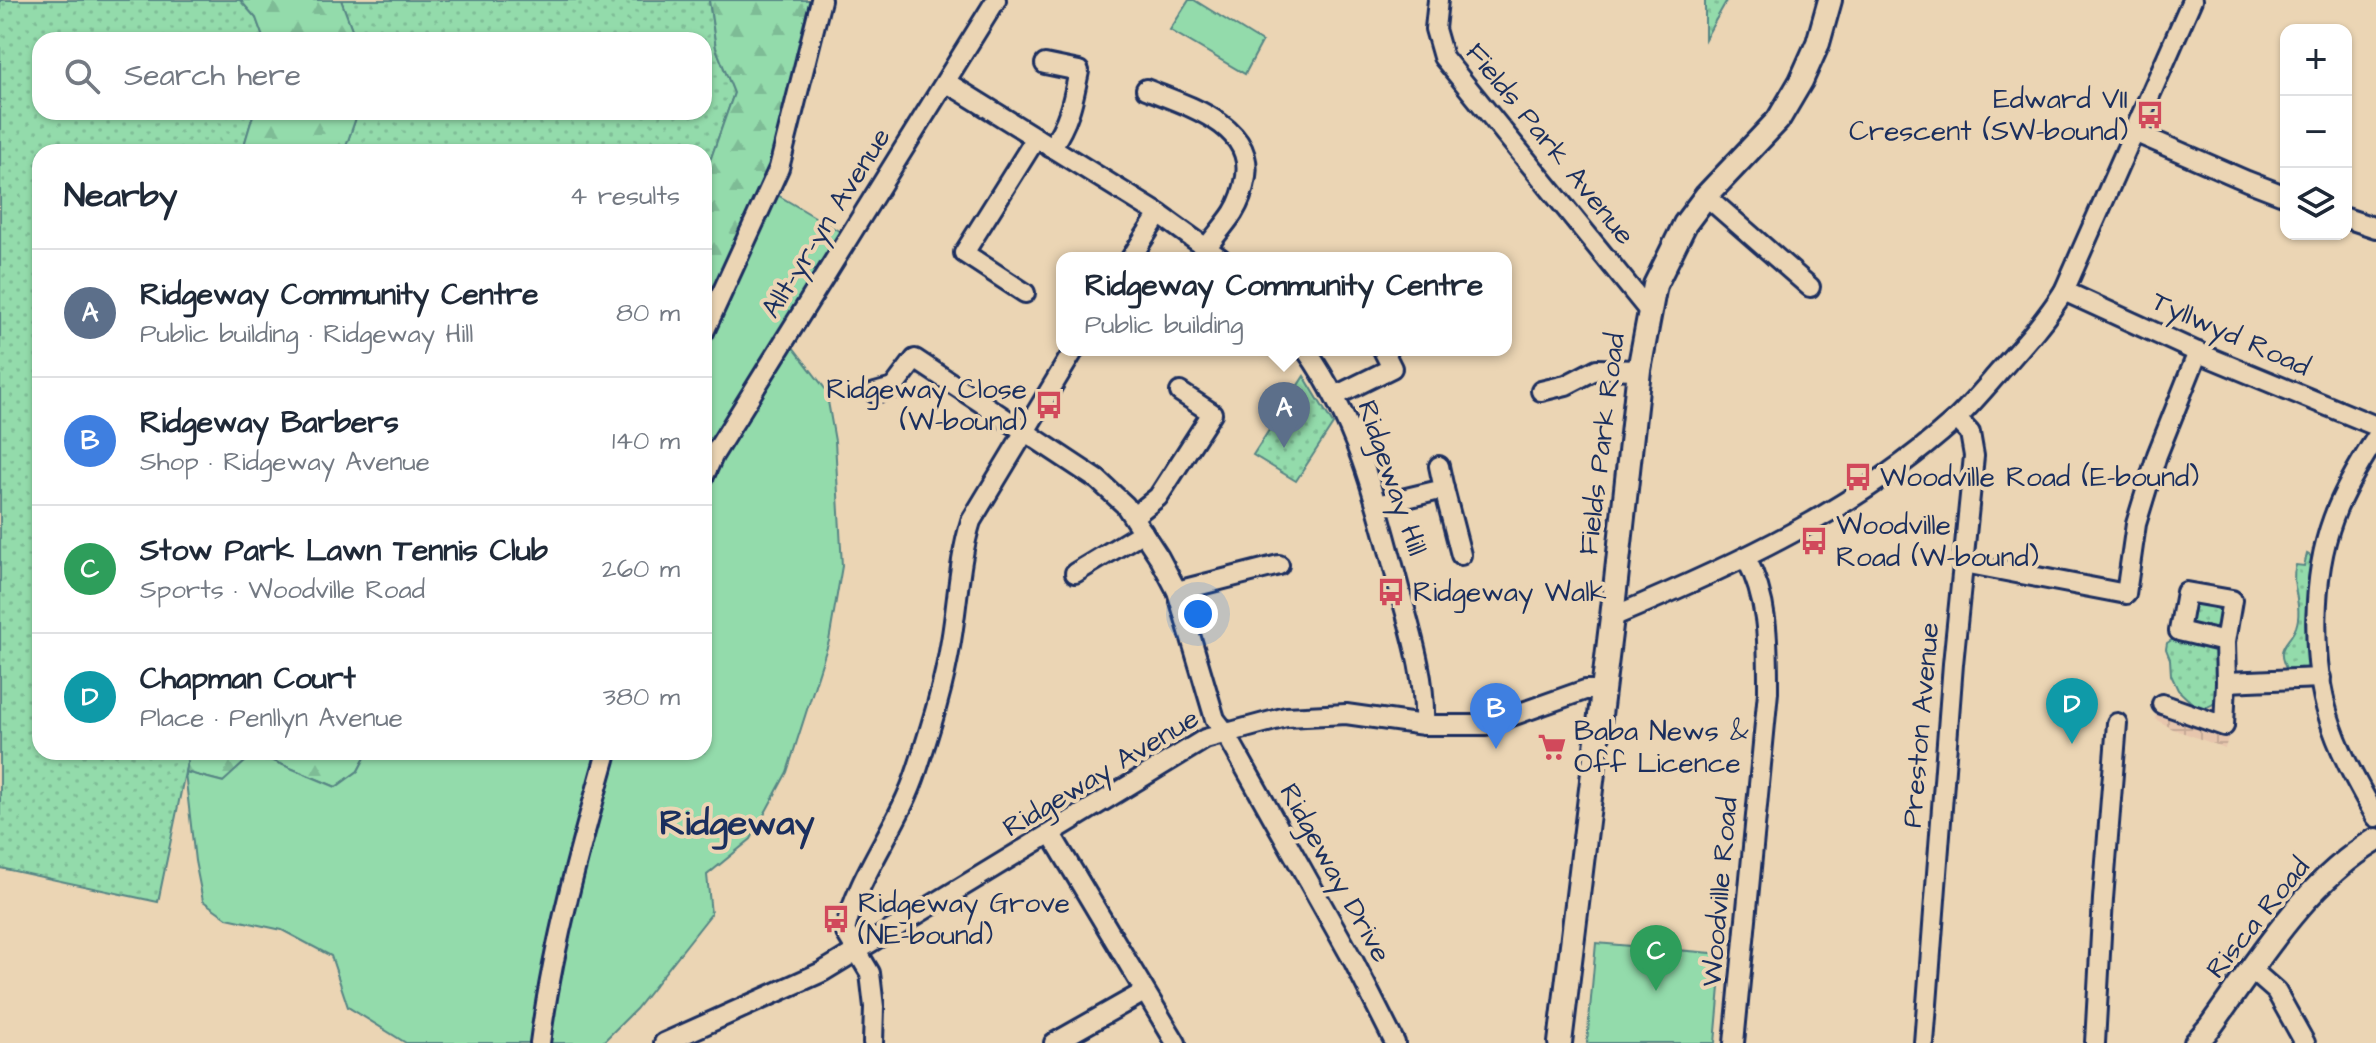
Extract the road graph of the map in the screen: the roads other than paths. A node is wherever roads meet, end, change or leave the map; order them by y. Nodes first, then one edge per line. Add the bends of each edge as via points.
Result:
1 (821, 0) edge
2 (996, 0) edge
3 (1438, 0) edge
4 (1830, 0) edge
5 (2192, 0) edge
6 (1045, 64) dead end
7 (946, 82) junction
8 (1146, 89) dead end
9 (2134, 132) junction
10 (1043, 143) junction
11 (2280, 194) edge
12 (1706, 196) junction
13 (1159, 214) junction
14 (2352, 220) edge
15 (2376, 228) edge
16 (1135, 252) edge
17 (1212, 252) edge
18 (1214, 252) edge
19 (1810, 287) dead end
20 (2064, 291) junction
21 (1025, 293) dead end
22 (1649, 311) junction
23 (712, 315) edge
24 (2198, 352) junction
25 (1070, 356) edge
26 (1310, 356) edge
27 (1386, 356) edge
28 (1639, 370) junction
29 (1541, 391) dead end
30 (1180, 392) dead end
31 (875, 393) dead end
32 (1335, 396) junction
33 (1957, 419) junction
34 (2376, 426) edge
35 (1024, 430) junction
36 (2376, 438) edge
37 (712, 458) edge
38 (1439, 466) dead end
39 (1444, 489) junction
40 (1377, 505) junction
41 (1139, 524) junction
42 (1461, 555) dead end
43 (1746, 558) junction
44 (1964, 563) junction
45 (1279, 565) dead end
46 (1075, 573) dead end
47 (1177, 591) junction
48 (1612, 617) junction
49 (2225, 642) dead end
50 (2321, 678) junction
51 (2226, 682) junction
52 (1602, 690) junction
53 (2162, 704) dead end
54 (2117, 723) dead end
55 (1424, 725) junction
56 (1225, 732) junction
57 (605, 760) edge
58 (2376, 817) edge
59 (1051, 834) junction
60 (2376, 840) edge
61 (858, 951) junction
62 (2252, 970) junction
63 (1144, 992) junction
64 (540, 1043) edge
65 (664, 1043) edge
66 (873, 1043) edge
67 (1054, 1043) edge
68 (1176, 1043) edge
69 (1395, 1043) edge
70 (1560, 1043) edge
71 (1734, 1043) edge
72 (1924, 1043) edge
73 (2095, 1043) edge
74 (2196, 1043) edge
75 (2305, 1043) edge

1 - 23 street via 779,168
2 - 7 street, Allt-yr-yn Avenue
3 - 22 street, Fields Park Avenue via 1435,29 1443,57
4 - 12 main road, Fields Park Road via 1818,43 1778,120
5 - 9 street
6 - 10 street via 1079,71 1072,110 1061,133
7 - 10 street
7 - 37 street, Allt-yr-yn Avenue
8 - 18 street via 1198,110 1238,141 1247,165 1244,189
9 - 11 street
9 - 20 street
10 - 13 street
10 - 21 street via 964,253
12 - 19 street
12 - 22 main road, Fields Park Road via 1667,257
13 - 16 street
13 - 17 street
14 - 15 street
20 - 24 street, Tyllwyd Road
20 - 33 street via 2046,320
22 - 28 main road, Fields Park Road
24 - 34 street, Tyllwyd Road
24 - 44 street via 2140,511 2126,594
25 - 35 street
26 - 32 street, Ridgeway Hill
27 - 32 street via 1392,368
28 - 29 street via 1597,369
28 - 48 main road, Fields Park Road
30 - 41 street via 1212,413
31 - 35 street, Ridgeway Drive via 893,388 915,359
32 - 40 street, Ridgeway Hill
33 - 43 street via 1863,491
33 - 44 street, Preston Avenue via 1970,433 1974,456
35 - 41 street, Ridgeway Drive via 1098,480
35 - 61 street via 971,521 961,552 940,700 916,775 851,905 845,931
36 - 50 street via 2333,518 2321,561
38 - 39 street
39 - 40 street
39 - 42 street
40 - 55 street, Ridgeway Hill via 1425,699
41 - 46 street
41 - 47 street, Ridgeway Drive
43 - 48 street
43 - 71 street, Woodville Road via 1758,580 1765,620 1768,692
44 - 72 street, Preston Avenue
45 - 47 street
47 - 56 street, Ridgeway Drive via 1215,719
48 - 52 main road, Fields Park Road
49 - 51 street
50 - 51 street
50 - 58 street via 2329,719
51 - 53 street via 2224,726
52 - 55 street, Ridgeway Avenue via 1585,690 1486,725
52 - 70 main road, Fields Park Road
54 - 73 street
55 - 56 street, Ridgeway Avenue via 1346,714 1286,717
56 - 59 street, Ridgeway Avenue via 1205,739
56 - 69 street, Ridgeway Drive
57 - 64 street via 565,908
59 - 61 street, Ridgeway Avenue
59 - 63 street
60 - 62 main road, Risca Road via 2310,896
61 - 65 street, Ridgeway Avenue
61 - 66 street via 870,973
62 - 74 main road, Risca Road
62 - 75 street via 2276,991
63 - 67 street
63 - 68 street

